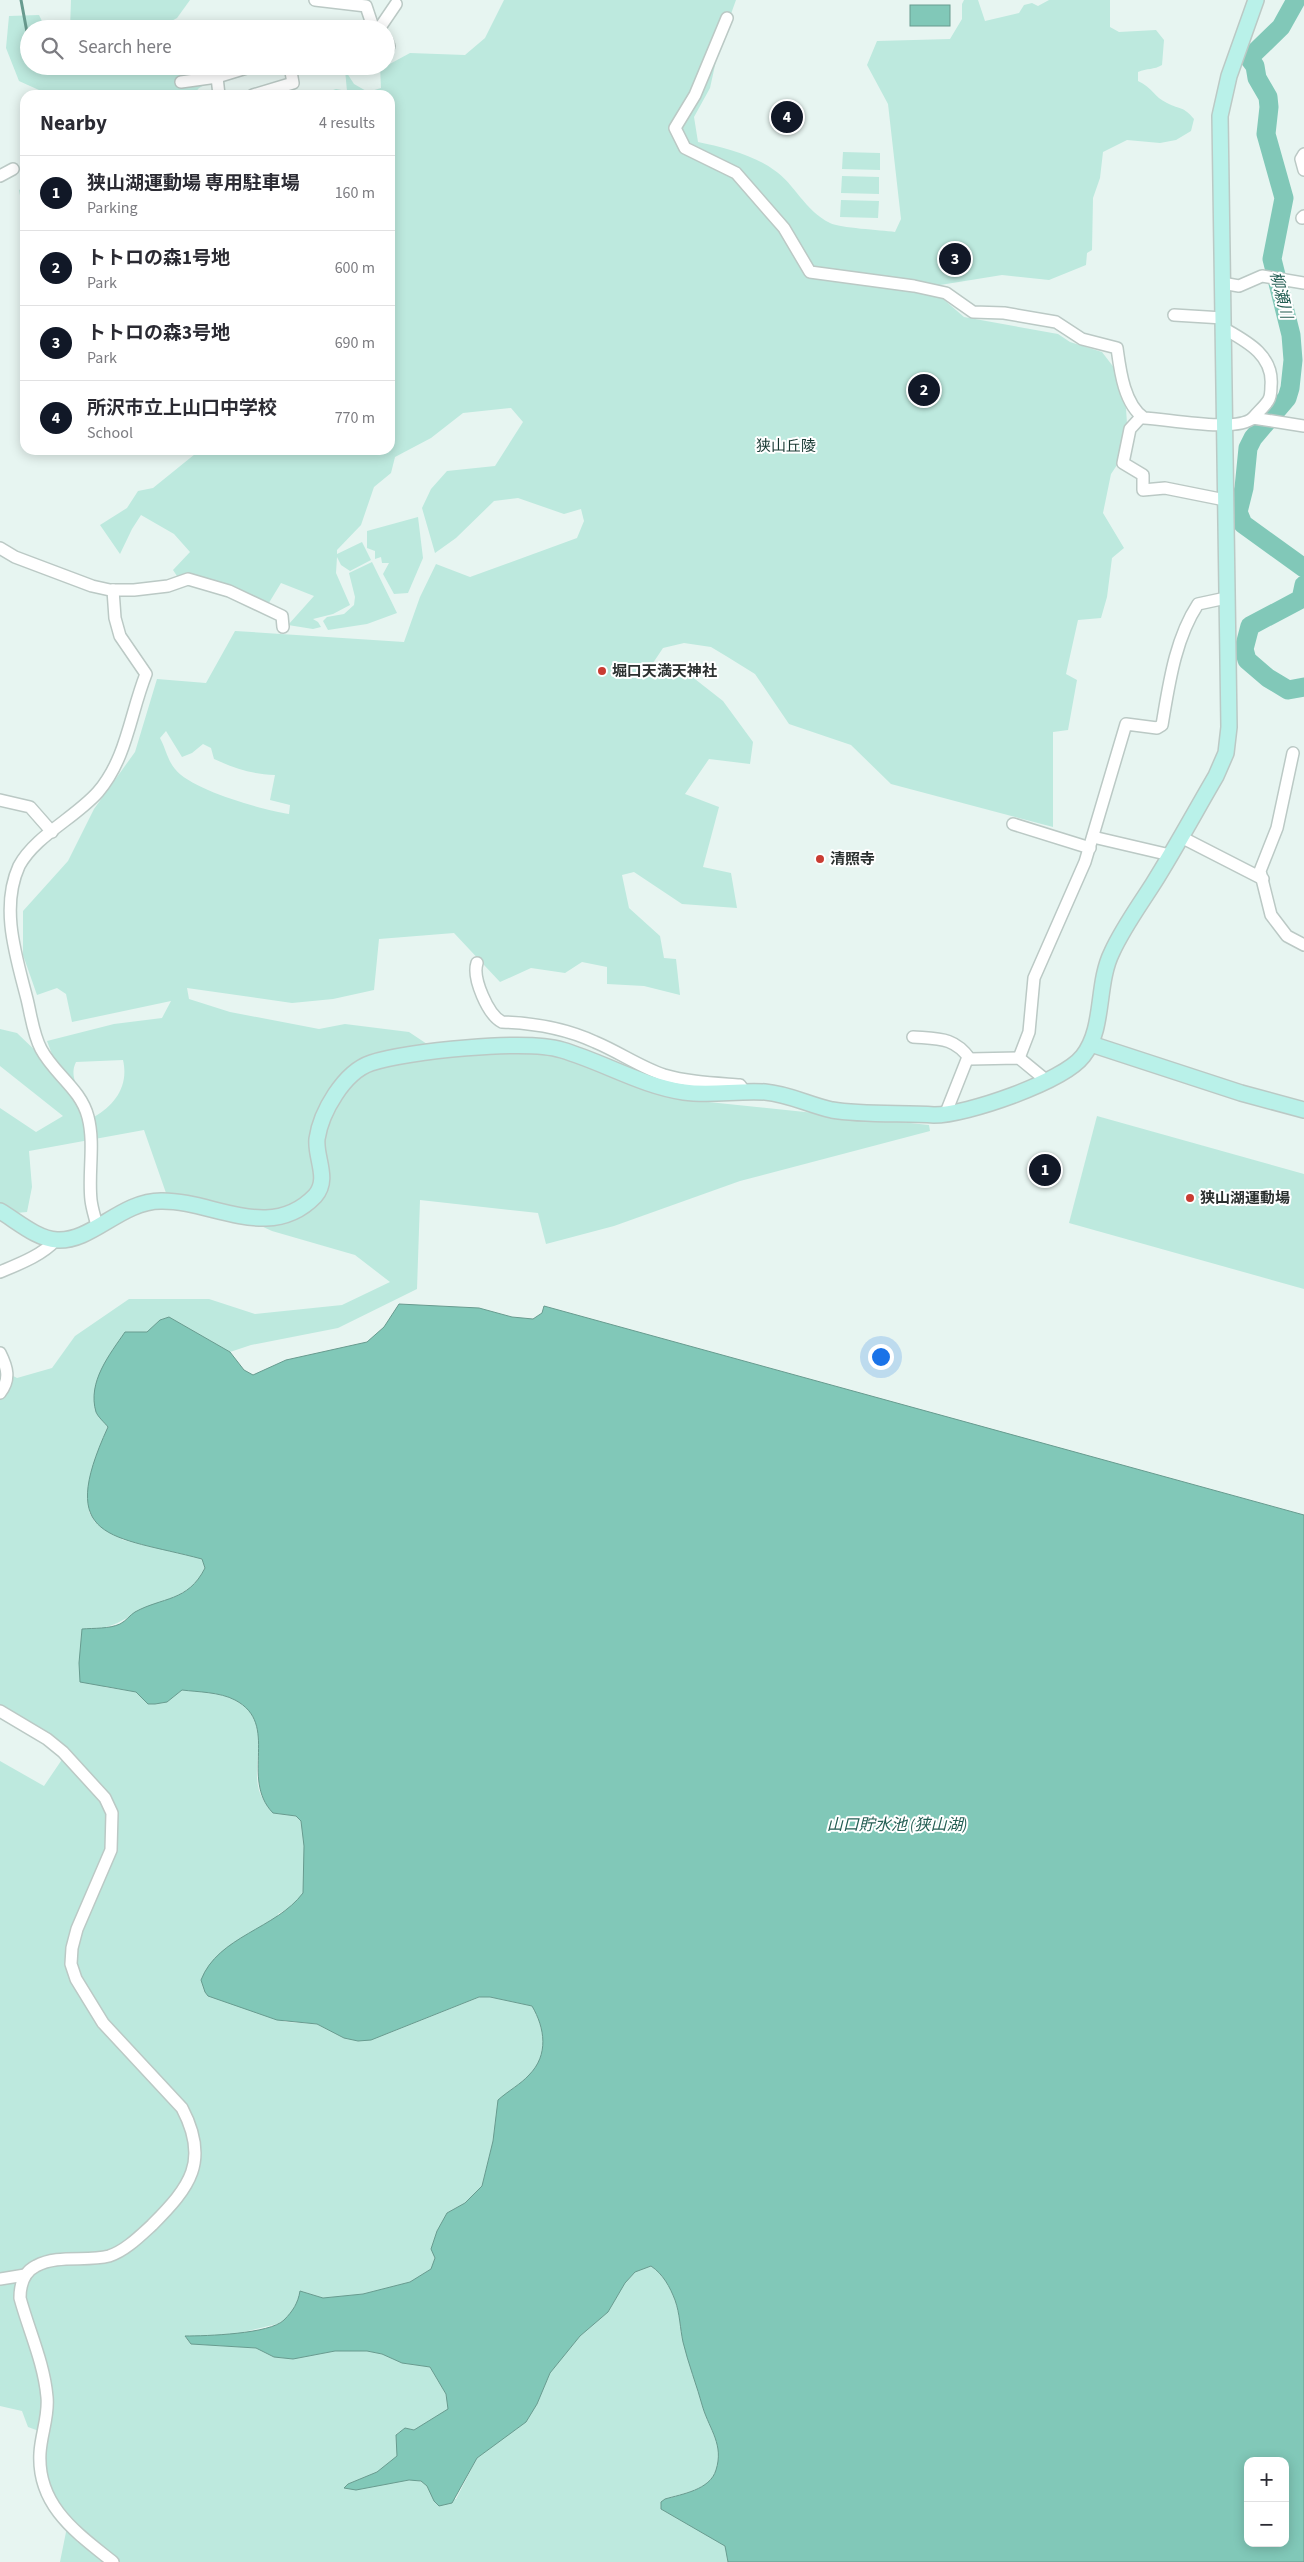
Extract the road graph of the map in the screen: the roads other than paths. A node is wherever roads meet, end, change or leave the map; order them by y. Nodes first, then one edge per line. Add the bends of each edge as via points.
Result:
1 (314, 0) edge
2 (1256, 0) edge
3 (363, 3) edge
4 (396, 4) dead end
5 (727, 18) dead end
6 (370, 20) edge
7 (385, 20) edge
8 (226, 75) edge
9 (292, 75) edge
10 (217, 78) junction
11 (181, 82) dead end
12 (218, 90) edge
13 (270, 90) edge
14 (1304, 154) edge
15 (14, 169) dead end
16 (1304, 170) edge
17 (0, 176) edge
18 (1222, 283) junction
19 (1304, 283) edge
20 (1174, 315) dead end
21 (1223, 323) junction
22 (1141, 417) junction
23 (1255, 419) junction
24 (1223, 424) junction
25 (1304, 426) edge
26 (1225, 500) junction
27 (0, 548) edge
28 (113, 590) junction
29 (1226, 598) junction
30 (283, 627) dead end
31 (1294, 753) dead end
32 (0, 800) edge
33 (1012, 824) dead end
34 (52, 832) junction
35 (1181, 837) junction
36 (1091, 843) junction
37 (1170, 856) junction
38 (1263, 879) junction
39 (1304, 945) edge
40 (477, 963) dead end
41 (913, 1037) dead end
42 (1091, 1044) junction
43 (968, 1057) junction
44 (1019, 1058) junction
45 (1047, 1081) junction
46 (746, 1092) junction
47 (1304, 1110) edge
48 (945, 1115) junction
49 (0, 1211) edge
50 (97, 1226) junction
51 (56, 1240) junction
52 (0, 1272) edge
53 (0, 1352) edge
54 (0, 1393) edge
55 (0, 1711) edge
56 (26, 2275) junction
57 (0, 2279) edge
58 (113, 2562) edge

1 - 3 street
2 - 18 street via 1229,76 1220,116
3 - 6 street
4 - 7 street
5 - 22 street via 695,95 675,128 686,148 736,173 784,228 810,272 946,293 973,312 1004,313 1056,322 1082,339 1117,348 1124,386
8 - 10 street
9 - 13 street via 293,83
10 - 11 street
10 - 12 street
14 - 16 street via 1301,158
15 - 17 street
18 - 19 street via 1239,286 1262,276
18 - 21 street
20 - 21 street
21 - 23 street via 1261,352 1267,363 1272,381 1270,399
21 - 24 street
22 - 24 street
22 - 26 street via 1130,428 1123,463 1143,475 1143,490 1165,488
23 - 24 street
23 - 25 street
24 - 26 street
26 - 29 street
27 - 28 street via 15,557 92,586
28 - 30 street via 168,586 188,580 229,590 282,616
28 - 34 street via 120,636 146,674 136,697 123,749 112,771 88,802
29 - 35 street via 1229,727 1226,753
29 - 36 street via 1198,604 1191,615 1172,666 1162,725 1157,728 1126,724
31 - 38 street via 1276,828 1260,871
32 - 34 street via 30,807
33 - 36 street
34 - 50 street via 22,860 14,878 8,911 12,947 41,1049 75,1092 88,1116 91,1200
35 - 37 street
35 - 38 street
36 - 37 street
36 - 44 street via 1034,978 1029,1032
37 - 42 street via 1111,953
38 - 39 street via 1272,915 1287,936
40 - 46 street via 474,970 483,996 494,1018 502,1022 563,1031 595,1042 663,1074 740,1085
41 - 43 street via 946,1039 961,1047
42 - 45 street via 1074,1066
42 - 47 street
43 - 44 street
43 - 48 street
44 - 45 street
45 - 48 street via 983,1105
46 - 48 street via 782,1094 832,1110
46 - 50 street via 696,1094 676,1091 549,1047 460,1049 372,1063 355,1071 339,1088 317,1138 321,1186 302,1207 277,1216 250,1218 185,1203 159,1201 138,1204
49 - 51 street via 40,1235
50 - 51 street via 82,1235
51 - 52 street via 26,1262
53 - 54 street via 8,1378
55 - 56 street via 63,1752 105,1798 112,1813 111,1850 77,1928 72,1964 76,1979 103,2023 182,2108 190,2123 194,2150 191,2179 182,2193 127,2247 109,2256 37,2265
56 - 57 street
56 - 58 street via 20,2288 20,2298 43,2370 47,2395 48,2408 40,2451 44,2485 65,2523

